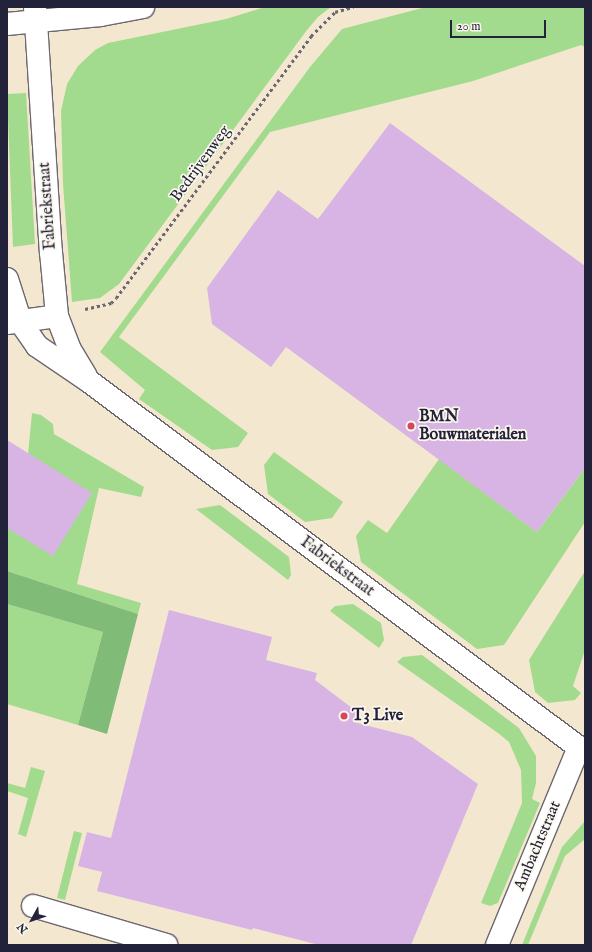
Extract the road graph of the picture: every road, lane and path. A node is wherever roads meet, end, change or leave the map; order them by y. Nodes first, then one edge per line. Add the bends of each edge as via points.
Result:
1 (144, 7) edge
2 (353, 7) edge
3 (36, 14) edge
4 (7, 24) edge
5 (7, 279) edge
6 (57, 316) junction
7 (14, 323) edge
8 (90, 382) junction
9 (582, 749) edge
10 (33, 906) dead end
11 (166, 945) edge
12 (497, 945) edge

1 - 3 street via 101,15
2 - 6 path, Bedrijvenweg via 335,12 311,36 116,298 104,305
3 - 4 street
3 - 6 street, Fabriekstraat
5 - 7 street, Fabriekstraat
6 - 7 street
6 - 8 street, Fabriekstraat via 69,348
7 - 8 street, Fabriekstraat via 37,346
8 - 9 street, Fabriekstraat
9 - 12 street, Ambachtstraat
10 - 11 street

